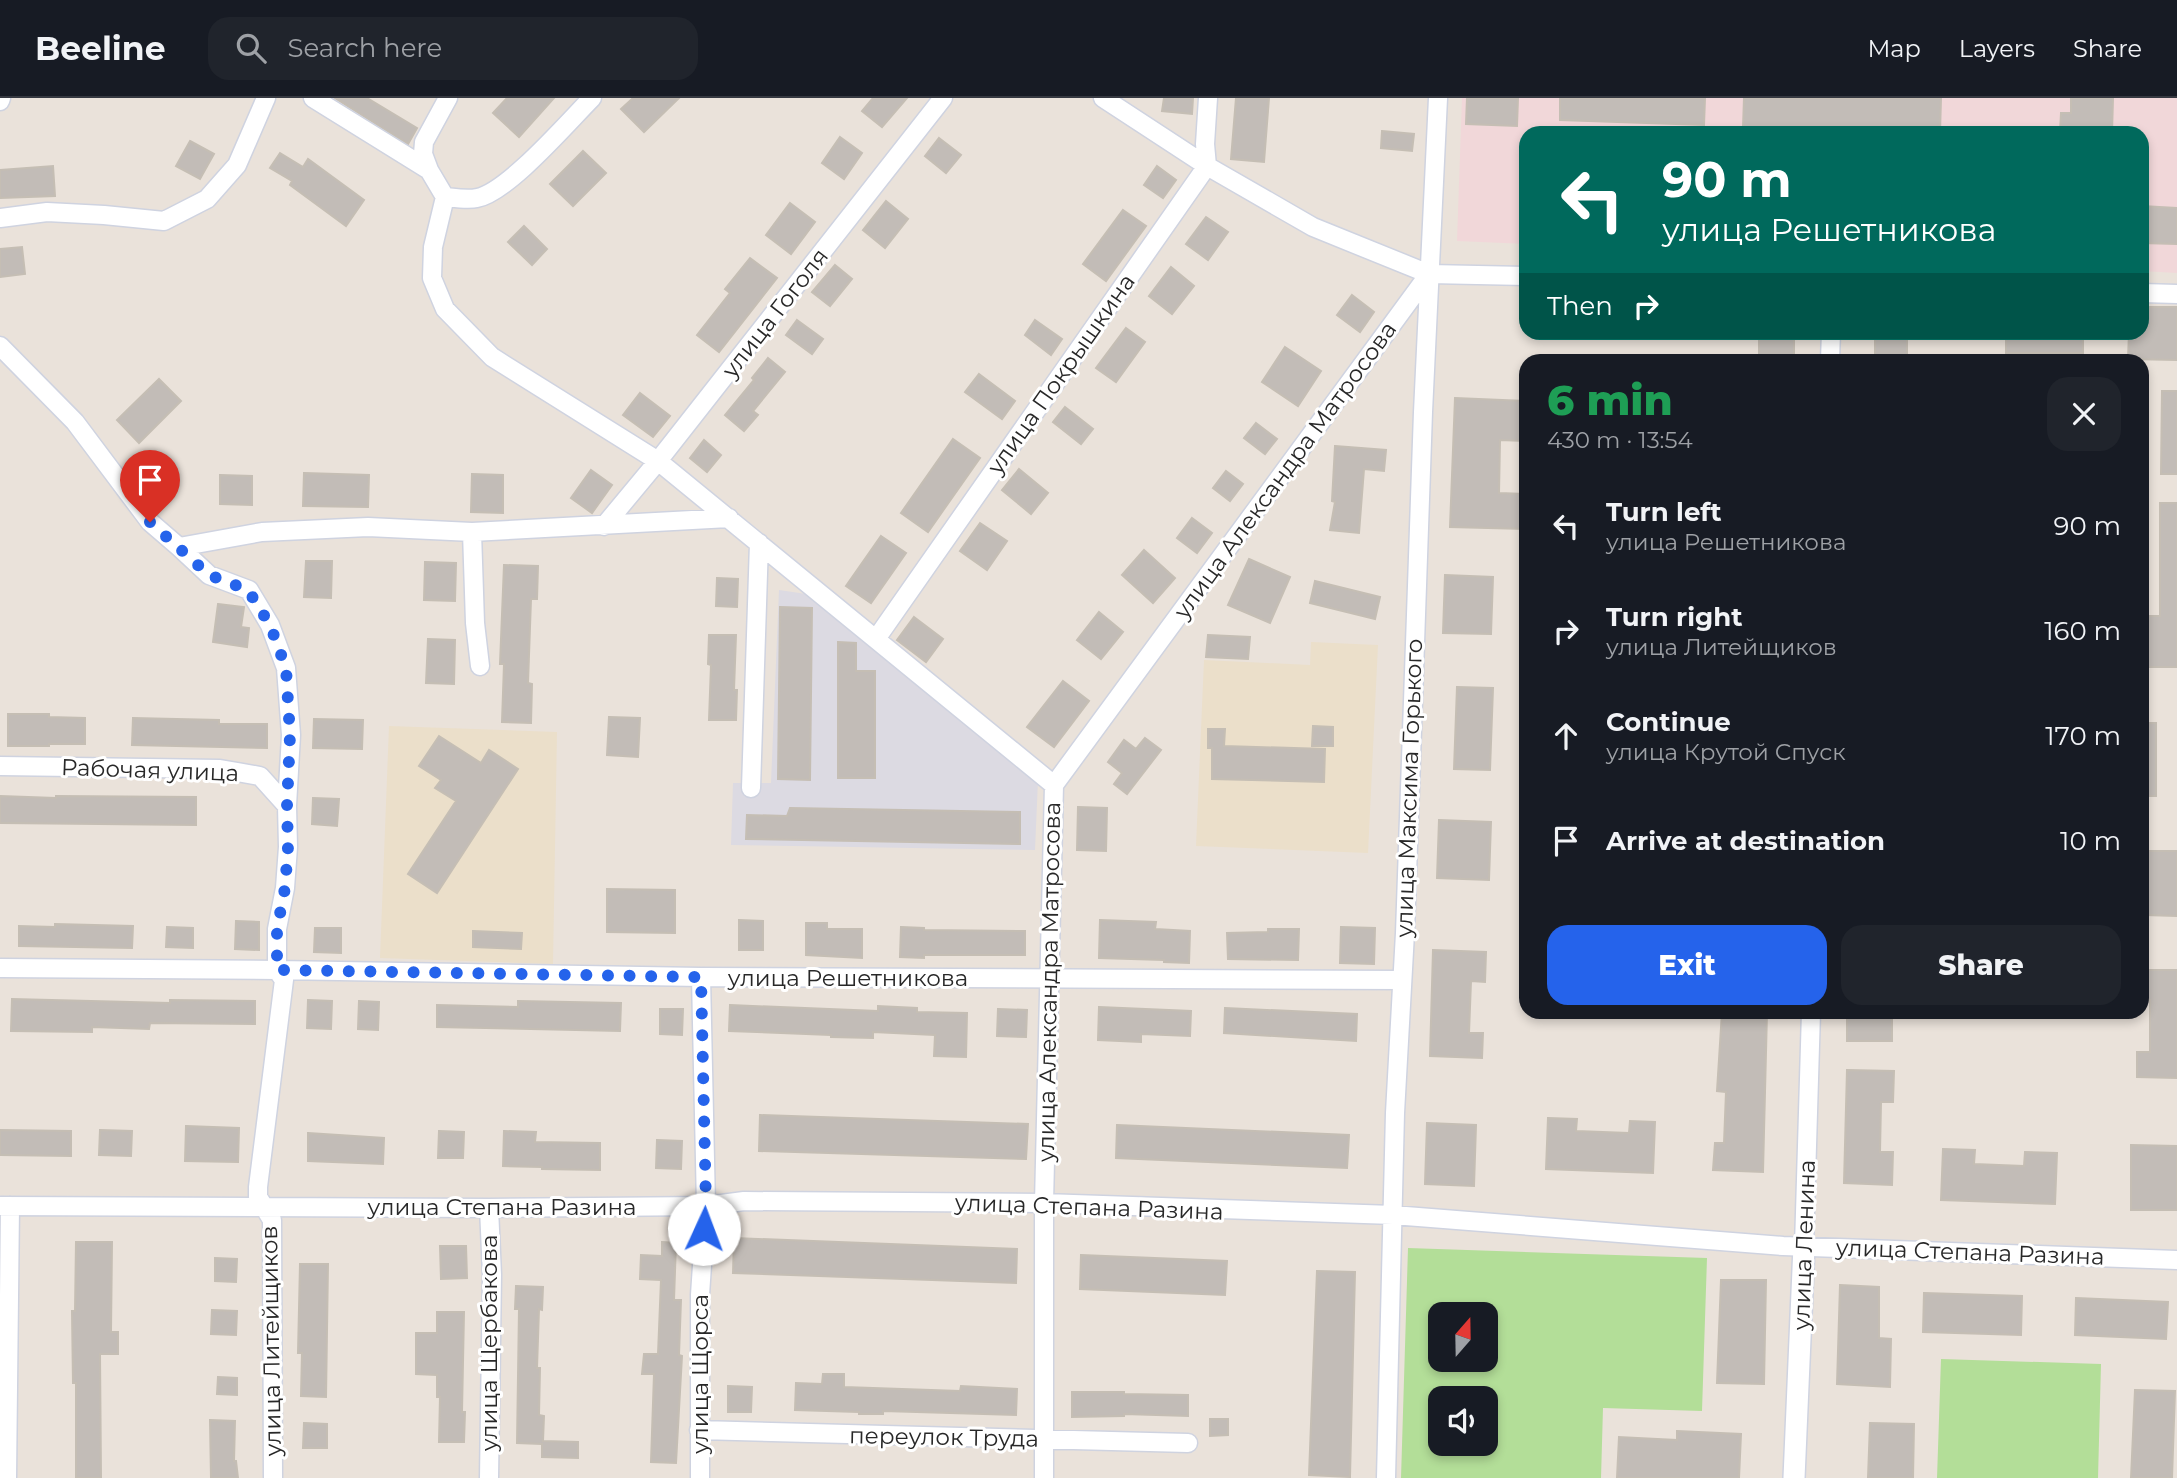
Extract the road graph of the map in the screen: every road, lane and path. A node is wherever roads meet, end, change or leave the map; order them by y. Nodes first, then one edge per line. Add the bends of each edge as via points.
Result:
1 (266, 98) edge
2 (313, 98) edge
3 (448, 98) edge
4 (592, 98) edge
5 (943, 98) edge
6 (1103, 98) edge
7 (1208, 98) edge
8 (1438, 98) edge
9 (1207, 166) junction
10 (429, 170) junction
11 (444, 197) junction
12 (0, 218) edge
13 (1429, 274) junction
14 (1519, 276) edge
15 (2149, 293) edge
16 (2177, 294) edge
17 (0, 346) edge
18 (658, 461) junction
19 (729, 518) junction
20 (604, 526) junction
21 (472, 532) junction
22 (759, 543) junction
23 (179, 547) junction
24 (876, 639) junction
25 (480, 666) dead end
26 (0, 766) edge
27 (1054, 785) junction
28 (751, 788) dead end
29 (287, 806) junction
30 (0, 968) edge
31 (277, 970) junction
32 (701, 977) junction
33 (1048, 979) junction
34 (1402, 980) junction
35 (1811, 1019) edge
36 (1044, 1203) junction
37 (5, 1206) edge
38 (706, 1206) junction
39 (265, 1208) junction
40 (489, 1208) junction
41 (1393, 1215) junction
42 (1804, 1247) junction
43 (2177, 1260) edge
44 (699, 1430) junction
45 (1044, 1439) junction
46 (1188, 1443) dead end
47 (7, 1478) edge
48 (273, 1478) edge
49 (489, 1478) edge
50 (700, 1478) edge
51 (1044, 1478) edge
52 (1386, 1478) edge
53 (1794, 1478) edge

1 - 12 street via 237,165 207,199 164,221 47,212
2 - 10 street
3 - 10 street via 424,142
4 - 11 street via 496,191 477,198
5 - 18 street, улица Гоголя
6 - 9 street
7 - 9 street
8 - 13 street, улица Максима Горького
9 - 13 street via 1313,227
9 - 24 street, улица Покрышкина
10 - 11 street
11 - 18 street via 432,247 432,278 445,309 492,358
13 - 14 street
13 - 27 street, улица Александра Матросова
13 - 34 street, улица Максима Горького
15 - 16 street
17 - 23 street, улица Литейщиков via 75,422 150,522
18 - 19 street
18 - 20 street, улица Гоголя
19 - 20 street
19 - 22 street
20 - 21 street
21 - 23 street via 368,527 275,531
21 - 25 street
22 - 24 street
22 - 28 street
23 - 29 street, улица Литейщиков via 209,575 248,590 270,625 286,668 290,735
24 - 27 street
26 - 29 street, Рабочая улица via 220,769 260,776
27 - 33 street, улица Александра Матросова
29 - 31 street, улица Литейщиков
30 - 31 street, улица Решетникова
31 - 32 street, улица Решетникова
31 - 39 street, улица Литейщиков via 284,980 258,1187
32 - 33 street, улица Решетникова
32 - 38 street, улица Щорса
33 - 34 street, улица Решетникова
33 - 36 street, улица Александра Матросова
34 - 41 street, улица Максима Горького
35 - 42 street, улица Ленина
36 - 38 street, улица Степана Разина via 744,1201
36 - 41 street, улица Степана Разина
36 - 45 street, улица Александра Матросова
37 - 39 street, улица Степана Разина
37 - 47 street
38 - 40 street, улица Степана Разина
38 - 44 street, улица Щорса
39 - 40 street, улица Степана Разина
39 - 48 street, улица Литейщиков via 272,1220
40 - 49 street, улица Щербакова
41 - 42 street, улица Степана Разина
41 - 52 street, улица Максима Горького
42 - 43 street, улица Степана Разина
42 - 53 street, улица Ленина
44 - 45 street, переулок Труда
44 - 50 street, улица Щорса
45 - 46 street, переулок Труда
45 - 51 street, улица Александра Матросова

